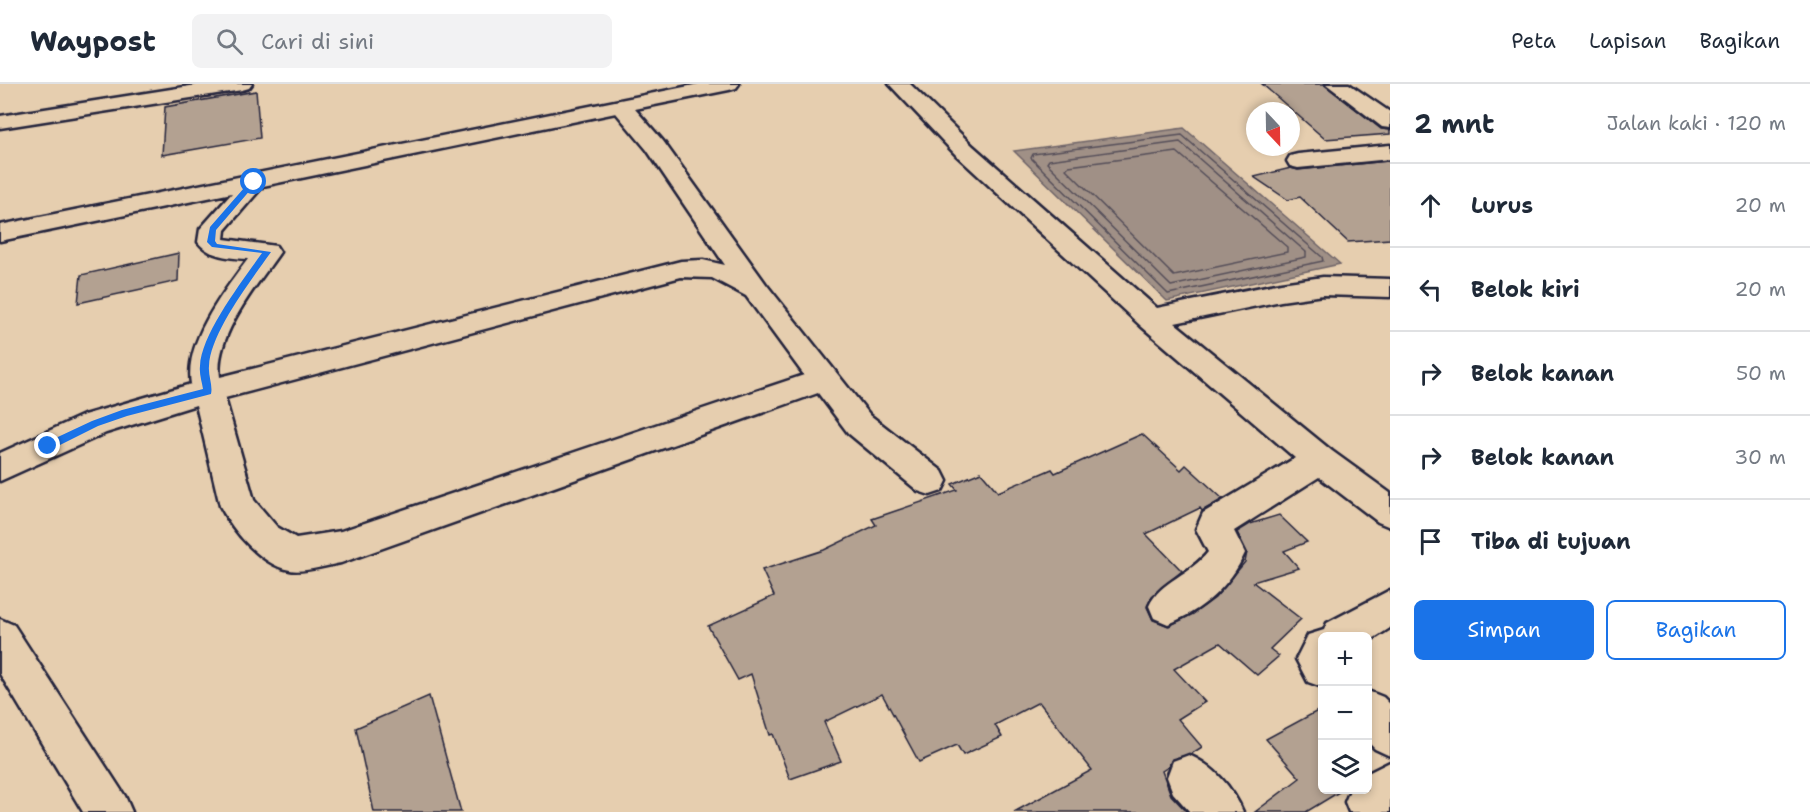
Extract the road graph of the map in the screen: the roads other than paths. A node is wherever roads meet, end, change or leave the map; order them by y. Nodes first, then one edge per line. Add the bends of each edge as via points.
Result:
1 (242, 84) edge
2 (729, 84) edge
3 (899, 84) edge
4 (1336, 84) edge
5 (622, 107) junction
6 (0, 122) edge
7 (1390, 122) edge
8 (1390, 152) edge
9 (1298, 161) dead end
10 (254, 182) junction
11 (0, 232) edge
12 (1390, 288) edge
13 (756, 290) junction
14 (1151, 319) junction
15 (825, 379) junction
16 (208, 391) junction
17 (1320, 460) junction
18 (0, 468) edge
19 (930, 481) dead end
20 (1390, 512) edge
21 (1168, 606) dead end
22 (1390, 608) edge
23 (1348, 632) edge
24 (0, 638) edge
25 (1372, 716) edge
26 (1390, 734) edge
27 (1189, 777) dead end
28 (109, 812) edge
29 (1220, 812) edge

1 - 6 street
2 - 5 street
3 - 14 street via 965,151
4 - 7 street
5 - 10 street
5 - 13 street via 655,146
8 - 9 street
10 - 11 street
10 - 16 street via 211,235 215,246 267,252 213,337 204,366
12 - 14 street via 1312,288
13 - 15 street
13 - 16 street via 729,273 696,267 681,269
14 - 17 street
15 - 16 street via 341,547 292,555 264,538 238,506
15 - 19 street via 866,430
16 - 18 street via 95,424
17 - 20 street
17 - 21 street via 1215,524 1227,553 1224,563
22 - 23 street
24 - 28 street
25 - 26 street
27 - 29 street

